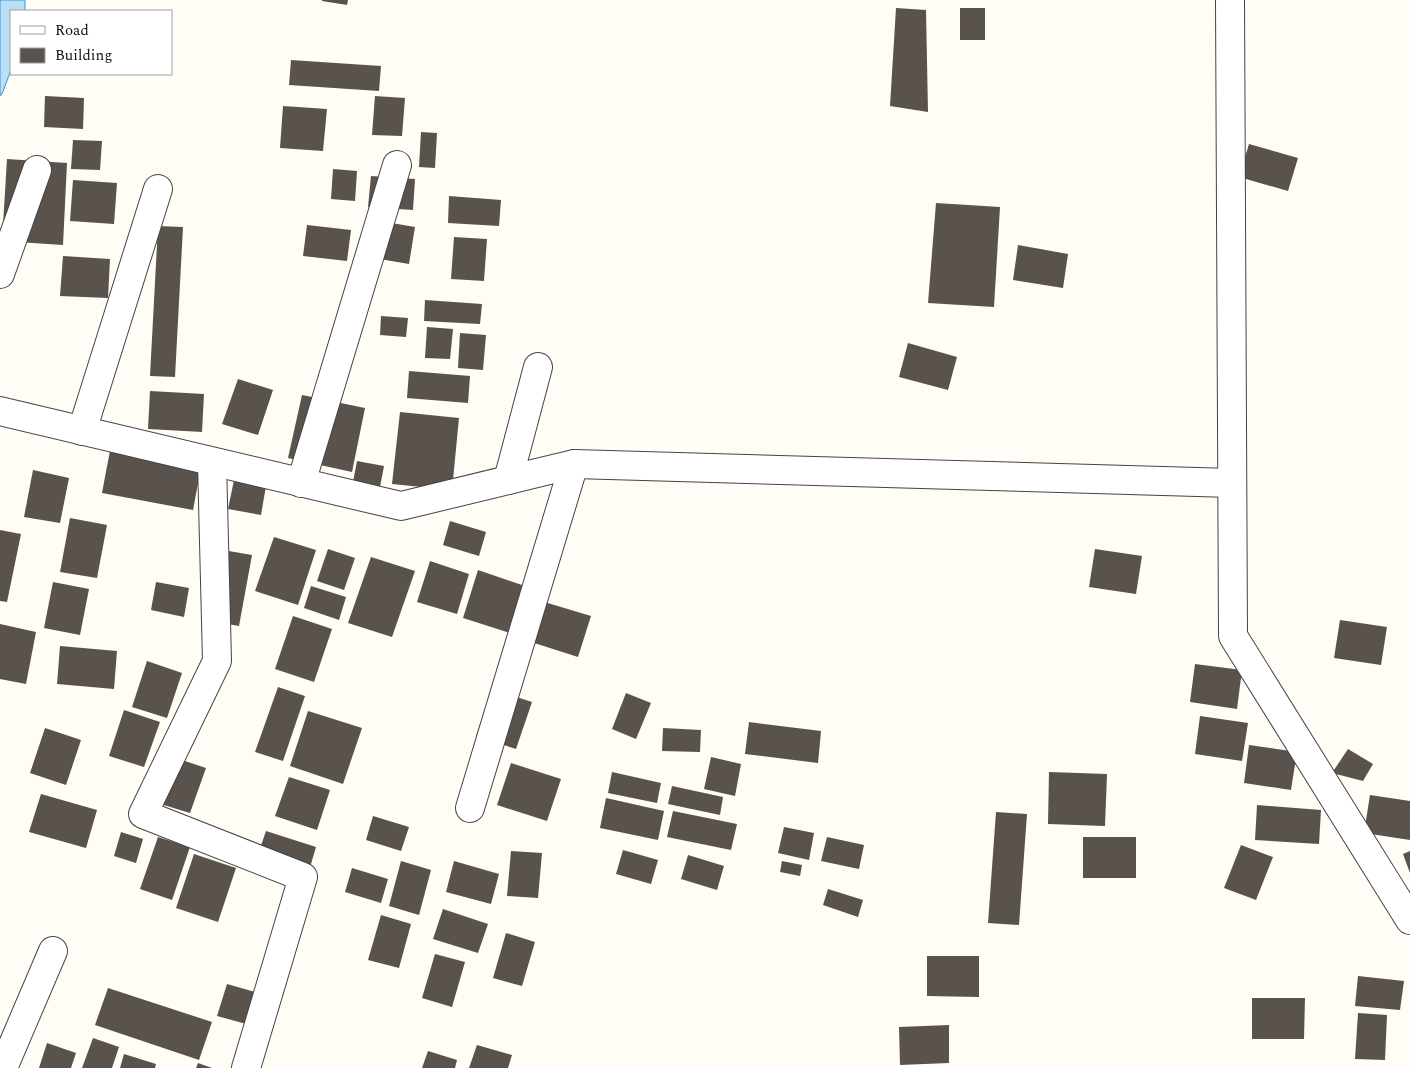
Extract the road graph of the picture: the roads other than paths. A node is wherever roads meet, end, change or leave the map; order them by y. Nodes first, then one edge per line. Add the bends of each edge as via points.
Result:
1 (1230, 0) edge
2 (397, 165) dead end
3 (38, 170) dead end
4 (158, 190) dead end
5 (0, 274) edge
6 (538, 367) dead end
7 (0, 411) edge
8 (82, 430) junction
9 (212, 462) junction
10 (574, 464) junction
11 (508, 480) junction
12 (301, 483) junction
13 (1232, 483) junction
14 (470, 808) dead end
15 (1410, 920) edge
16 (53, 951) dead end
17 (3, 1068) edge
18 (246, 1068) edge

1 - 13 street
2 - 12 street
3 - 5 street
4 - 8 street
6 - 11 street
7 - 8 street
8 - 9 street
9 - 12 street
9 - 18 street via 217,661 143,814 303,876
10 - 11 street
10 - 13 street
10 - 14 street
11 - 12 street via 401,506
13 - 15 street via 1233,636
16 - 17 street

